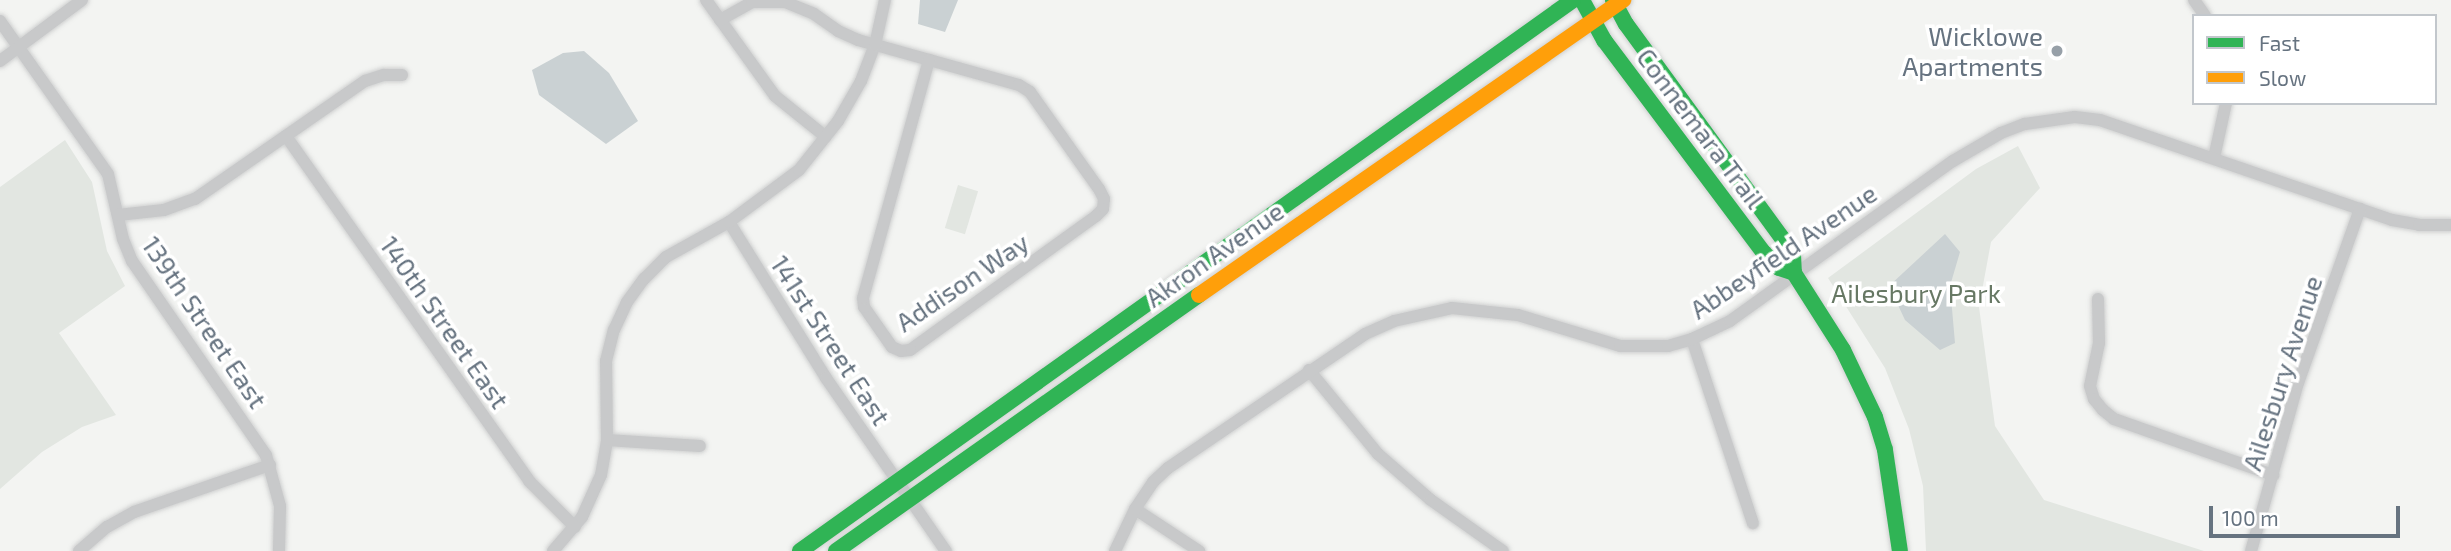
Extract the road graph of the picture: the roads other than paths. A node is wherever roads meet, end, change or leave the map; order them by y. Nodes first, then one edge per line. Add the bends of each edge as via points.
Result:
1 (82, 0) edge
2 (706, 0) edge
3 (885, 0) edge
4 (1573, 0) edge
5 (1582, 0) edge
6 (1618, 1) edge
7 (720, 20) junction
8 (1592, 20) junction
9 (0, 21) edge
10 (875, 45) junction
11 (19, 47) junction
12 (929, 60) junction
13 (0, 61) edge
14 (402, 75) dead end
15 (2225, 105) edge
16 (286, 136) junction
17 (826, 137) junction
18 (2214, 158) junction
19 (2360, 209) junction
20 (118, 215) junction
21 (729, 222) junction
22 (2451, 225) edge
23 (1794, 273) junction
24 (2098, 299) dead end
25 (1692, 339) junction
26 (1309, 370) junction
27 (607, 440) junction
28 (701, 446) dead end
29 (270, 465) junction
30 (2273, 475) junction
31 (897, 482) junction
32 (909, 499) junction
33 (1135, 509) junction
34 (1753, 523) dead end
35 (575, 527) junction
36 (79, 551) edge
37 (279, 551) edge
38 (553, 551) edge
39 (800, 551) edge
40 (836, 551) edge
41 (946, 551) edge
42 (1115, 551) edge
43 (1199, 551) edge
44 (1503, 551) edge
45 (1900, 551) edge
46 (2251, 551) edge

1 - 11 street
2 - 7 street
3 - 10 street
4 - 31 street, Akron Avenue
5 - 8 street, Connemara Trail
6 - 8 street, Akron Avenue
6 - 23 street, Connemara Trail via 1626,24 1783,239 1793,256
7 - 10 street, Addison Way via 752,2 785,2
7 - 17 street via 775,96
8 - 23 street, Connemara Trail via 1764,253 1779,268
8 - 32 street, Akron Avenue
9 - 11 street, 139th Street East
10 - 12 street, Addison Way
10 - 17 street via 856,90
11 - 13 street
11 - 20 street, 139th Street East via 102,163 113,186
12 - 12 street, Addison Way via 863,299 892,347 901,351 910,350 1096,216 1104,199 1030,92
14 - 16 street via 365,81
15 - 18 street
16 - 20 street via 186,204
16 - 35 street, 140th Street East via 529,481
17 - 21 street via 792,176
18 - 19 street, Abbeyfield Avenue
18 - 23 street, Abbeyfield Avenue via 2100,120 2075,117 2025,124 1953,161
19 - 22 street, Abbeyfield Avenue via 2419,225
19 - 30 street, Ailesbury Avenue via 2298,383
20 - 29 street, 139th Street East via 132,261 254,435
21 - 27 street via 666,257 627,302 607,360
21 - 31 street, 141st Street East
23 - 25 street, Abbeyfield Avenue via 1730,321
23 - 45 street, Connemara Trail via 1843,350 1875,417 1888,466
24 - 30 street via 2099,343 2090,386 2103,410 2114,419
25 - 26 street, Abbeyfield Avenue via 1668,346 1620,346 1518,315 1452,308 1384,326
25 - 34 street
26 - 33 street, Abbeyfield Avenue via 1168,468
26 - 44 street via 1386,461
27 - 28 street
27 - 35 street via 597,486
29 - 36 street via 134,513 107,527
29 - 37 street, 139th Street East via 280,506
30 - 46 street, Ailesbury Avenue
31 - 32 street, 141st Street East
31 - 39 street, Akron Avenue
32 - 40 street, Akron Avenue
32 - 41 street, 141st Street East
33 - 42 street, Abbeyfield Avenue
33 - 43 street
35 - 38 street

